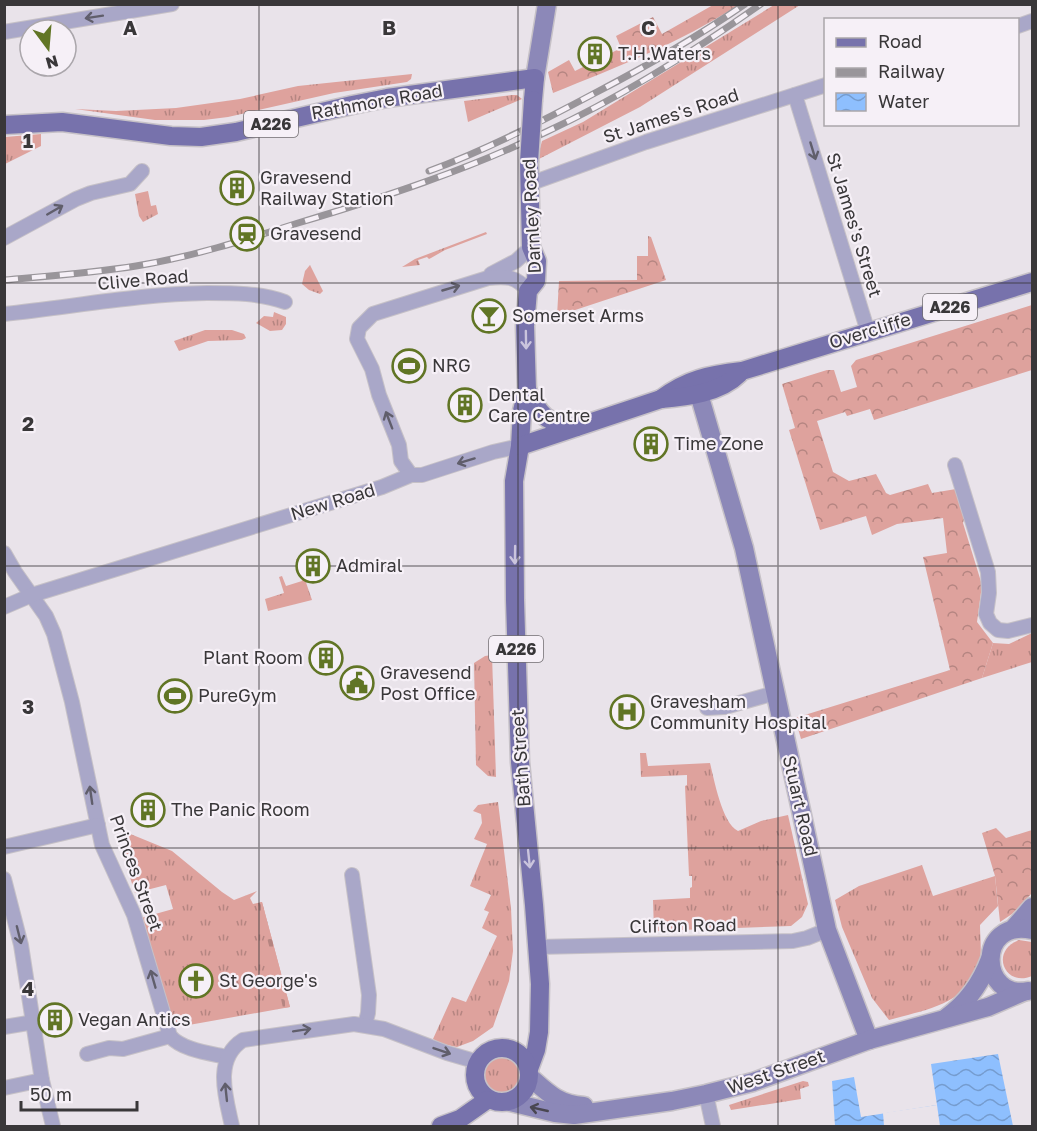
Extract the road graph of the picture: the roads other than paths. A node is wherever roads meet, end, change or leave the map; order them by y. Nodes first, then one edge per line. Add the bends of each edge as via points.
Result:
1 (172, 4) edge
2 (547, 4) edge
3 (4, 32) edge
4 (535, 78) junction
5 (824, 85) edge
6 (795, 95) junction
7 (4, 125) edge
8 (142, 171) dead end
9 (529, 184) junction
10 (4, 238) edge
11 (531, 247) junction
12 (488, 278) junction
13 (1032, 282) edge
14 (528, 291) junction
15 (285, 302) dead end
16 (4, 314) edge
17 (868, 332) junction
18 (730, 375) junction
19 (527, 390) junction
20 (699, 394) junction
21 (661, 399) junction
22 (578, 428) junction
23 (520, 446) junction
24 (955, 465) dead end
25 (411, 475) junction
26 (4, 553) edge
27 (32, 595) junction
28 (4, 607) edge
29 (1032, 625) edge
30 (775, 693) junction
31 (707, 708) dead end
32 (98, 825) junction
33 (4, 847) edge
34 (352, 875) dead end
35 (4, 879) edge
36 (1032, 907) edge
37 (1013, 929) junction
38 (827, 930) junction
39 (1032, 930) edge
40 (538, 947) junction
41 (990, 959) junction
42 (1028, 991) edge
43 (940, 1021) junction
44 (34, 1022) junction
45 (365, 1025) junction
46 (4, 1027) edge
47 (170, 1036) junction
48 (869, 1040) junction
49 (94, 1057) dead end
50 (227, 1057) junction
51 (478, 1062) junction
52 (529, 1073) junction
53 (42, 1080) junction
54 (4, 1088) edge
55 (706, 1094) junction
56 (487, 1100) junction
57 (510, 1102) junction
58 (610, 1110) junction
59 (53, 1126) edge
60 (232, 1126) edge
61 (441, 1126) edge
62 (713, 1126) edge

1 -> 3 street
2 - 4 main road, Darnley Road
4 - 7 main road, Rathmore Road / A226 via 387,98 236,132 201,136 171,136 62,122
4 - 9 main road, Darnley Road / A226, bridge
5 - 6 street, St James's Road
6 - 9 street, St James's Road
6 -> 17 street, St James's Street
10 -> 8 street via 76,199 130,184
9 - 11 main road, Darnley Road / A226
11 - 12 street
11 - 14 main road, Darnley Road / A226 via 537,268 536,280
12 - 14 street via 513,278
25 -> 12 street via 401,461 372,369 357,339 358,328 373,314
13 - 17 main road, Overcliffe / A226
14 -> 19 main road, Darnley Road / A226
15 - 16 street, Clive Road via 241,294 170,294
17 - 18 main road, Overcliffe / A226 via 786,357 772,374 755,379
18 - 20 main road
18 - 21 main road, New Road via 679,386
19 - 22 main road via 547,420
19 - 23 main road, A226
20 - 21 main road, New Road
20 - 30 main road, Stuart Road via 744,548
21 - 22 main road, New Road
22 - 23 main road, New Road
23 -> 25 street, New Road
23 -> 40 main road, Bath Street / A226 via 514,482 517,702
24 - 29 street via 988,572 986,614 990,623 998,630 1008,631
25 - 27 street, New Road
26 - 27 street, Princes Street
27 - 28 street, New Road
32 -> 27 street, Princes Street via 62,660 46,616
30 - 31 street
30 - 38 main road, Stuart Road
32 - 33 street
47 -> 32 street, Princes Street via 134,915 110,865
34 - 45 street via 369,995
35 -> 44 street via 21,945
36 - 37 main road, West Street
37 - 39 main road
37 - 41 main road, West Street via 996,940
38 - 40 street, Clifton Road via 793,941
38 - 48 main road, Stuart Road
40 - 52 main road, Bath Street / A226 via 539,1032
41 - 42 main road via 991,969 1003,986
41 - 43 main road, West Street via 982,980 956,1010
42 - 43 main road, West Street
43 - 48 main road, West Street
44 - 46 street
44 - 53 street
50 -> 45 street via 243,1040 339,1024
45 -> 51 street
47 - 49 street via 114,1048
47 - 50 street via 191,1048
48 - 55 main road, West Street via 753,1082
60 -> 50 street via 225,1091
51 - 52 main road via 490,1051 506,1048 520,1055
51 - 56 main road via 475,1079
52 - 57 main road via 524,1092
52 - 58 main road, West Street via 564,1103
53 - 54 street
53 - 59 street
55 - 58 main road, West Street
55 - 62 street
56 - 57 main road
56 - 61 main road
58 -> 57 main road, West Street via 574,1115

